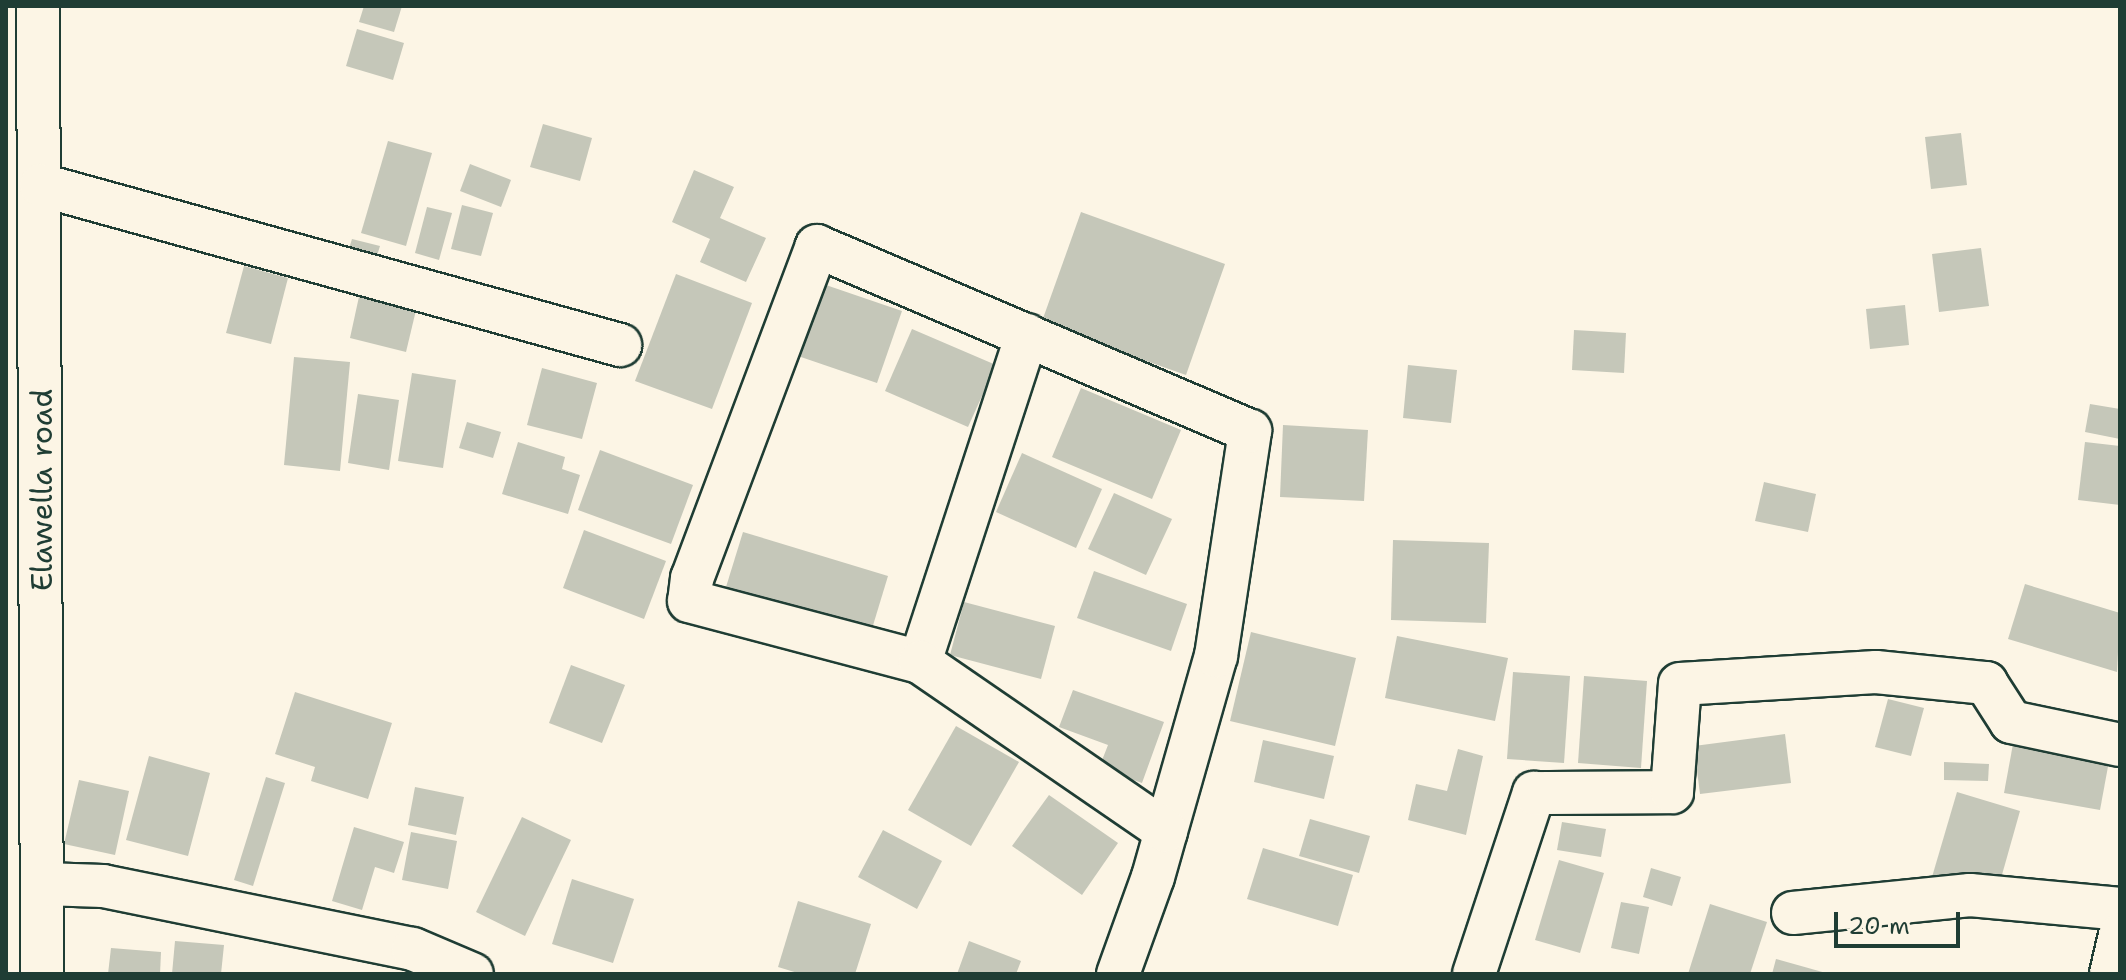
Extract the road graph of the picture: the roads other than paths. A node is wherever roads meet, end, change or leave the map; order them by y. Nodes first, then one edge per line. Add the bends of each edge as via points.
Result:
1 (38, 6) edge
2 (41, 185) junction
3 (1027, 335) junction
4 (620, 345) dead end
5 (920, 662) junction
6 (2120, 745) edge
7 (1166, 831) junction
8 (44, 884) junction
9 (2120, 909) edge
10 (1793, 913) dead end
11 (2120, 935) edge
12 (42, 974) edge
13 (472, 974) edge
14 (1118, 974) edge
15 (1474, 974) edge
16 (2111, 974) edge

1 - 2 street, Elawella road
2 - 4 street
2 - 8 street, Elawella road
3 - 5 street
3 - 5 street via 817,246 692,578 689,601
3 - 7 street via 1250,431 1216,656
5 - 7 street
6 - 15 street via 2011,722 1986,683 1876,672 1680,684 1672,792 1534,793
7 - 14 street
8 - 12 street, Elawella road
8 - 13 street via 103,886 413,949
9 - 10 street via 1970,895
11 - 16 street

